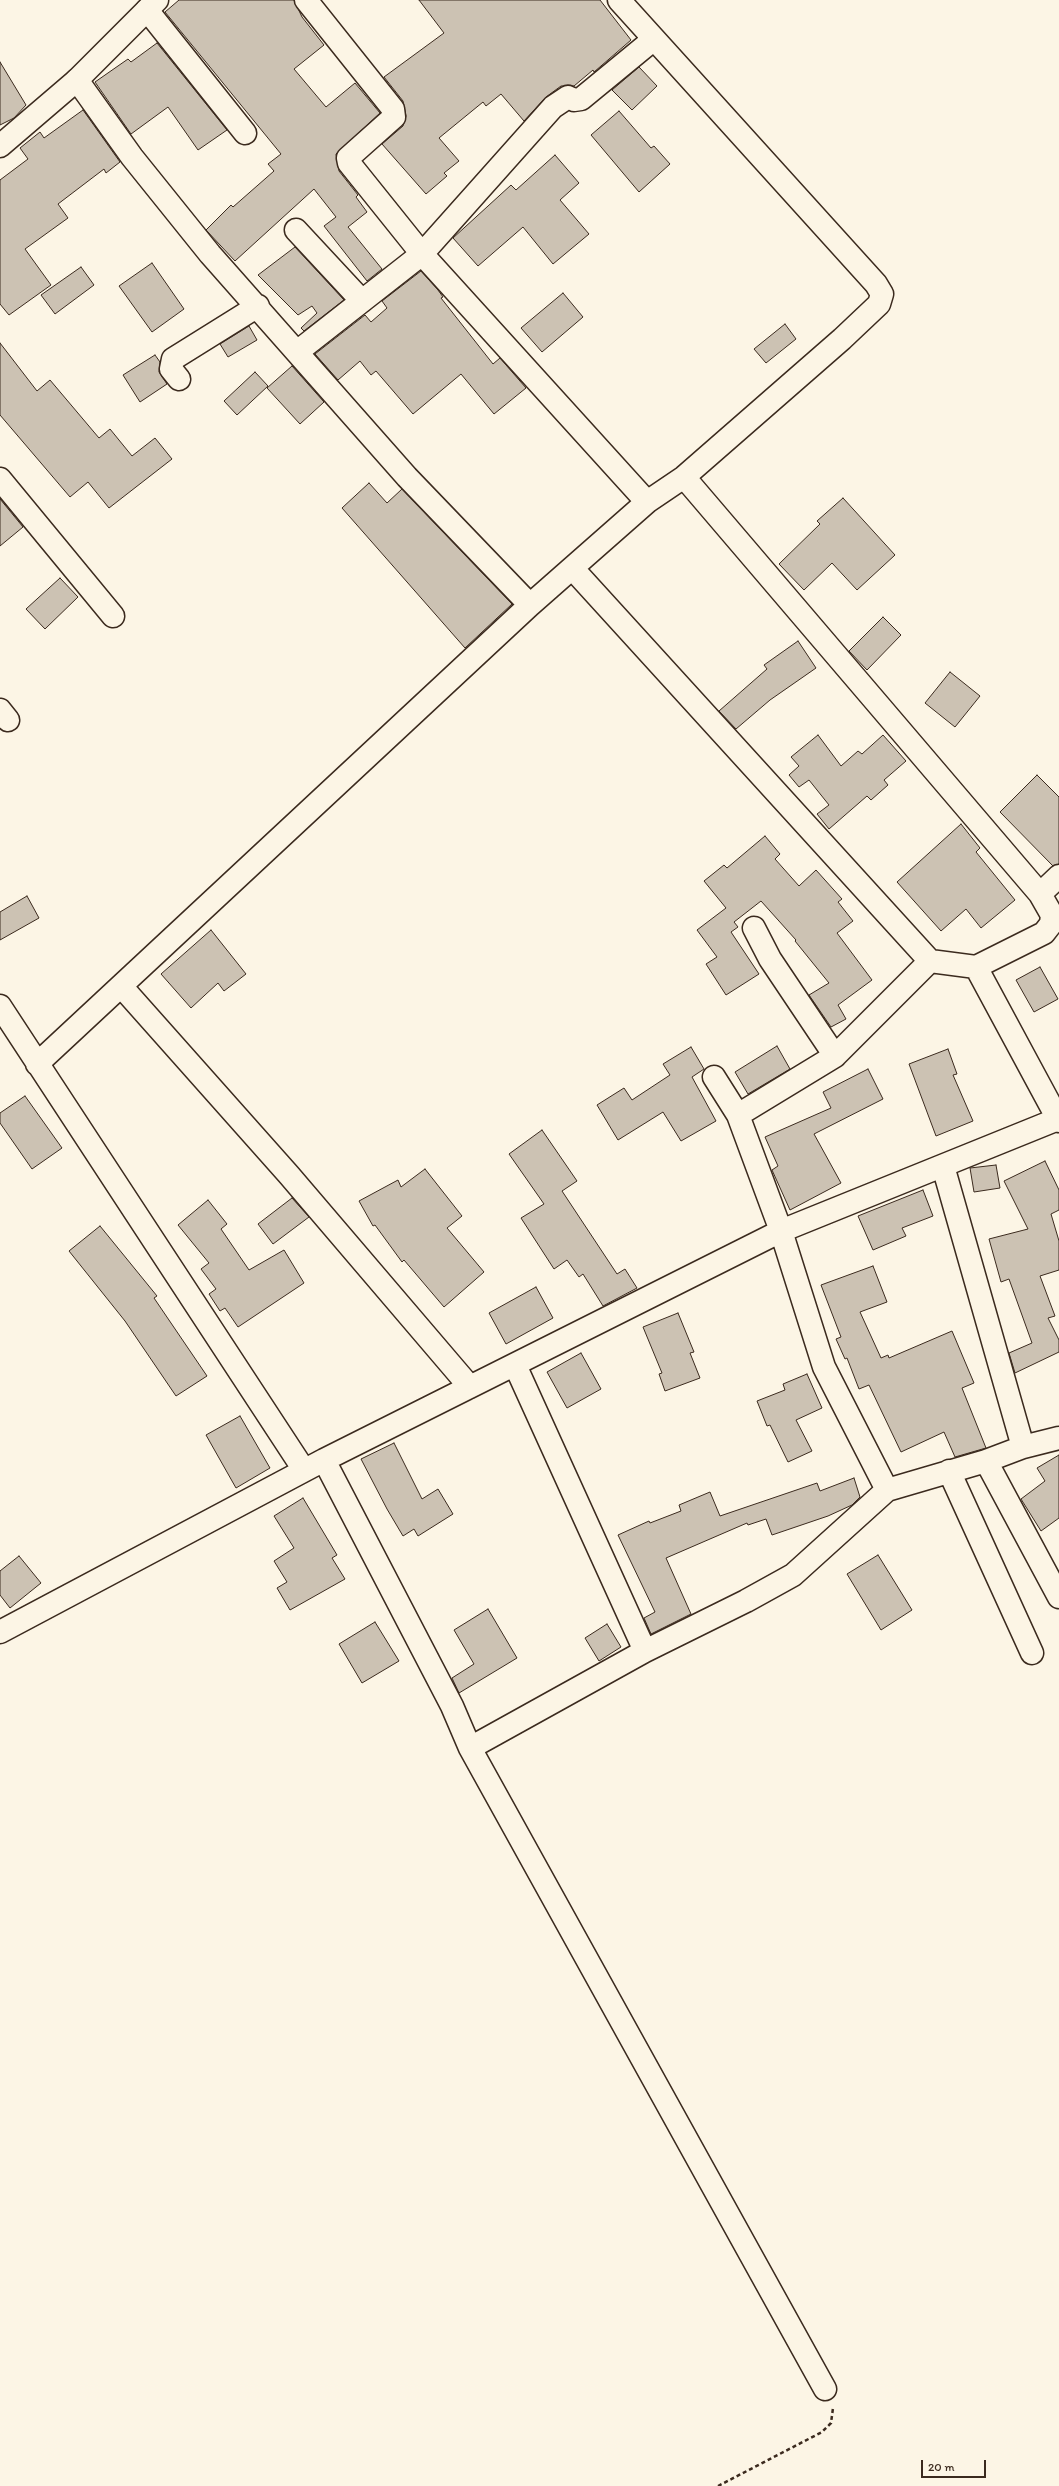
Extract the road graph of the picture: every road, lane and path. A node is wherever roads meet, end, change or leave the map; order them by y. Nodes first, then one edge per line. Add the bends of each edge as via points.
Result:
1 (306, 0) edge
2 (619, 0) edge
3 (152, 5) edge
4 (654, 39) junction
5 (77, 80) junction
6 (245, 134) dead end
7 (0, 146) edge
8 (296, 230) dead end
9 (422, 254) junction
10 (362, 301) junction
11 (258, 306) junction
12 (297, 352) junction
13 (179, 379) dead end
14 (684, 477) junction
15 (0, 479) edge
16 (647, 502) junction
17 (573, 569) junction
18 (530, 605) junction
19 (113, 616) dead end
20 (1059, 876) edge
21 (1040, 894) junction
22 (754, 928) dead end
23 (930, 961) junction
24 (976, 966) junction
25 (121, 986) junction
26 (0, 1006) edge
27 (835, 1056) junction
28 (37, 1064) junction
29 (714, 1077) dead end
30 (738, 1115) junction
31 (1058, 1120) edge
32 (943, 1166) junction
33 (781, 1231) junction
34 (515, 1365) junction
35 (470, 1387) junction
36 (1059, 1438) edge
37 (1023, 1447) junction
38 (324, 1460) junction
39 (986, 1461) junction
40 (304, 1470) junction
41 (949, 1471) junction
42 (887, 1490) junction
43 (1059, 1597) edge
44 (0, 1632) edge
45 (645, 1651) junction
46 (1032, 1652) dead end
47 (470, 1748) junction
48 (825, 2389) joint
49 (718, 2486) edge

1 - 9 street via 393,109 394,117 348,158 349,163
2 - 4 street
3 - 5 street
3 - 6 street
4 - 9 street via 581,99 574,100 568,97 553,107
4 - 14 street via 876,284 882,294 879,304 847,334
5 - 7 street
5 - 11 street via 136,163 210,254
8 - 10 street
9 - 10 street
9 - 16 street
10 - 12 street
11 - 12 street
11 - 13 street via 173,359 171,369
12 - 18 street via 407,477
14 - 16 street
14 - 21 street
15 - 19 street
16 - 17 street
17 - 18 street
17 - 23 street
18 - 25 street
20 - 21 street
21 - 24 street via 1052,914 1051,924 1044,933
22 - 27 street via 770,959
23 - 24 street
23 - 27 street
24 - 31 street
25 - 28 street
25 - 35 street via 289,1175
26 - 28 street
27 - 30 street
28 - 40 street
29 - 30 street
30 - 33 street
31 - 32 street
32 - 33 street
32 - 37 street
33 - 34 street
33 - 42 street via 824,1367
34 - 35 street
34 - 45 street
35 - 38 street
36 - 37 street
37 - 39 street
38 - 40 street
38 - 47 street via 452,1706
39 - 41 street
39 - 43 street
40 - 44 street
41 - 42 street
41 - 46 street
42 - 45 street via 793,1574 746,1601
45 - 47 street
47 - 48 street
48 - 49 path via 834,2411 831,2423 822,2432

